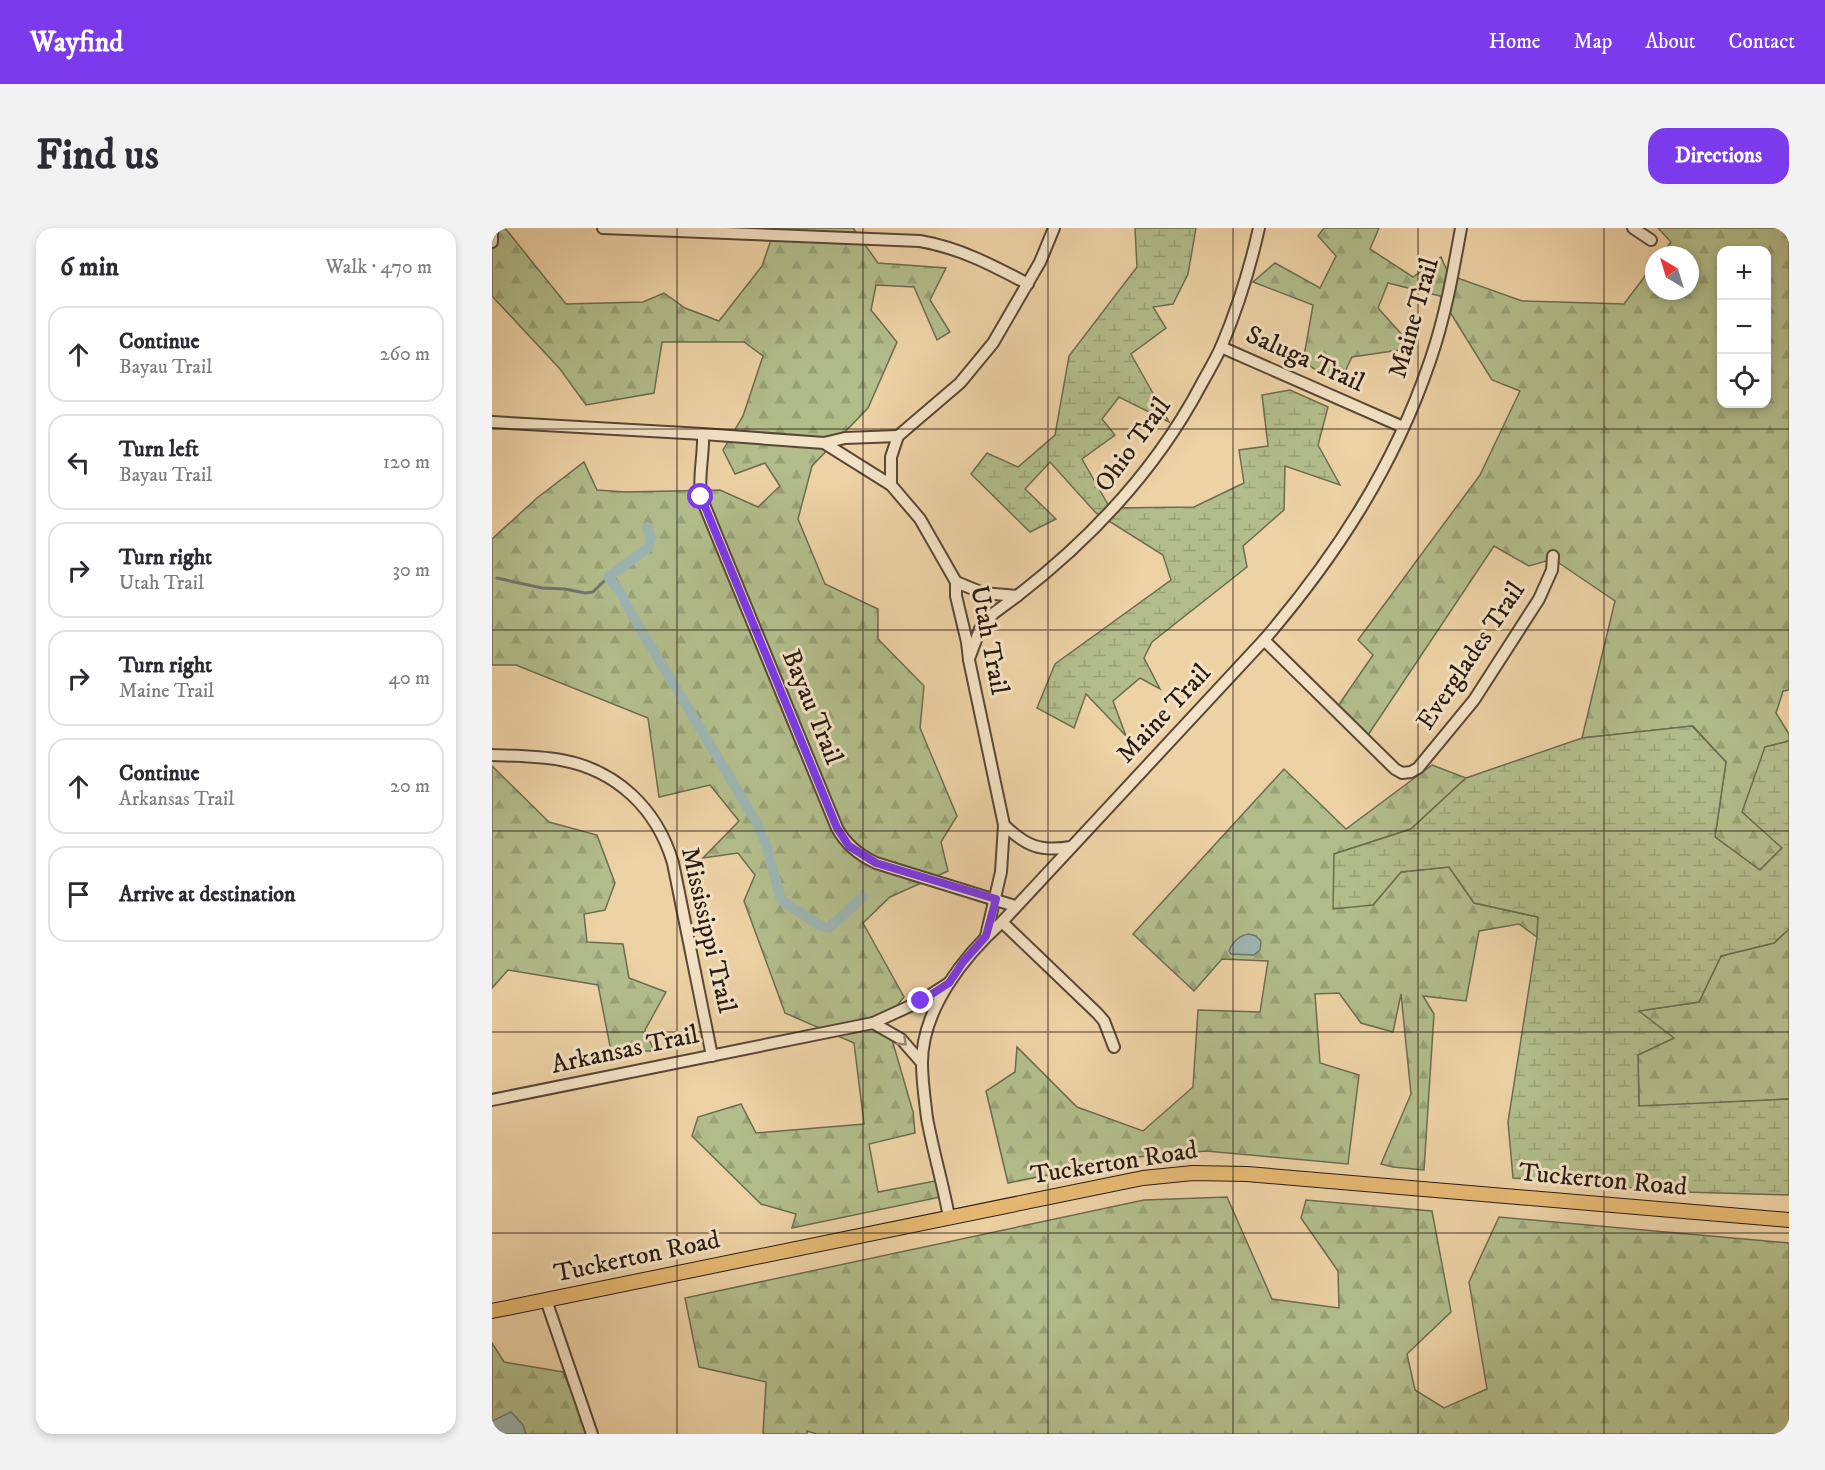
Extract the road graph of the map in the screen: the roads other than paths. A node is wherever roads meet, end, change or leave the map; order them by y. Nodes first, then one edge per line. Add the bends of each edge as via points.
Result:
1 (492, 228) edge
2 (603, 228) edge
3 (1054, 228) edge
4 (1259, 228) edge
5 (1461, 228) edge
6 (1633, 228) edge
7 (691, 229) edge
8 (1651, 240) dead end
9 (492, 242) edge
10 (1028, 284) junction
11 (1221, 347) junction
12 (492, 422) edge
13 (1403, 427) junction
14 (703, 434) junction
15 (898, 436) junction
16 (824, 443) junction
17 (891, 485) junction
18 (1554, 556) dead end
19 (956, 582) junction
20 (1017, 596) junction
21 (1263, 640) junction
22 (969, 660) junction
23 (492, 755) edge
24 (1004, 825) junction
25 (1071, 847) junction
26 (996, 899) junction
27 (1015, 906) junction
28 (1002, 922) junction
29 (986, 936) junction
30 (949, 983) junction
31 (873, 1023) junction
32 (1113, 1047) dead end
33 (712, 1056) junction
34 (922, 1063) junction
35 (492, 1100) edge
36 (949, 1217) junction
37 (1789, 1220) edge
38 (546, 1300) junction
39 (492, 1311) edge
40 (592, 1434) edge

1 - 9 street
2 - 7 street
3 - 10 street
4 - 11 street, Ohio Trail
5 - 13 street, Maine Trail via 1447,302 1430,361
6 - 8 street
7 - 10 street via 920,241 977,257
10 - 15 street via 993,343 971,369
11 - 13 street, Saluga Trail
11 - 20 street, Ohio Trail via 1186,412 1125,497 1060,561
12 - 14 street, Utah Trail
13 - 21 street, Maine Trail via 1357,516 1302,594
14 - 16 street, Utah Trail
14 - 26 street, Bayau Trail via 701,497 842,838 857,853 876,863
15 - 16 street, Utah Trail via 845,438
15 - 17 street via 891,457
16 - 17 street, Utah Trail
17 - 19 street, Utah Trail via 920,519
18 - 21 street, Everglades Trail via 1539,599 1474,700 1426,760 1411,772 1395,769
19 - 20 street via 982,593
19 - 22 street, Utah Trail
20 - 22 street, Ohio Trail via 980,629
21 - 25 street, Maine Trail
22 - 24 street, Utah Trail
23 - 33 street, Mississippi Trail via 551,758 596,770 629,791 654,819 673,863
24 - 25 street via 1032,846
24 - 26 street, Utah Trail
25 - 27 street, Maine Trail
26 - 27 street
26 - 29 street, Utah Trail
27 - 28 street, Maine Trail
28 - 29 street, Maine Trail
28 - 32 street via 1097,1013
29 - 30 street, Maine Trail
30 - 31 street, Arkansas Trail
30 - 34 street, Maine Trail via 928,1031
31 - 33 street, Arkansas Trail
31 -> 34 street via 901,1039
33 - 35 street, Arkansas Trail
34 - 36 street, Maine Trail via 928,1121
36 - 37 main road, Tuckerton Road via 1143,1178 1218,1172
36 - 38 main road, Tuckerton Road
38 - 39 main road, Tuckerton Road
38 - 40 street

